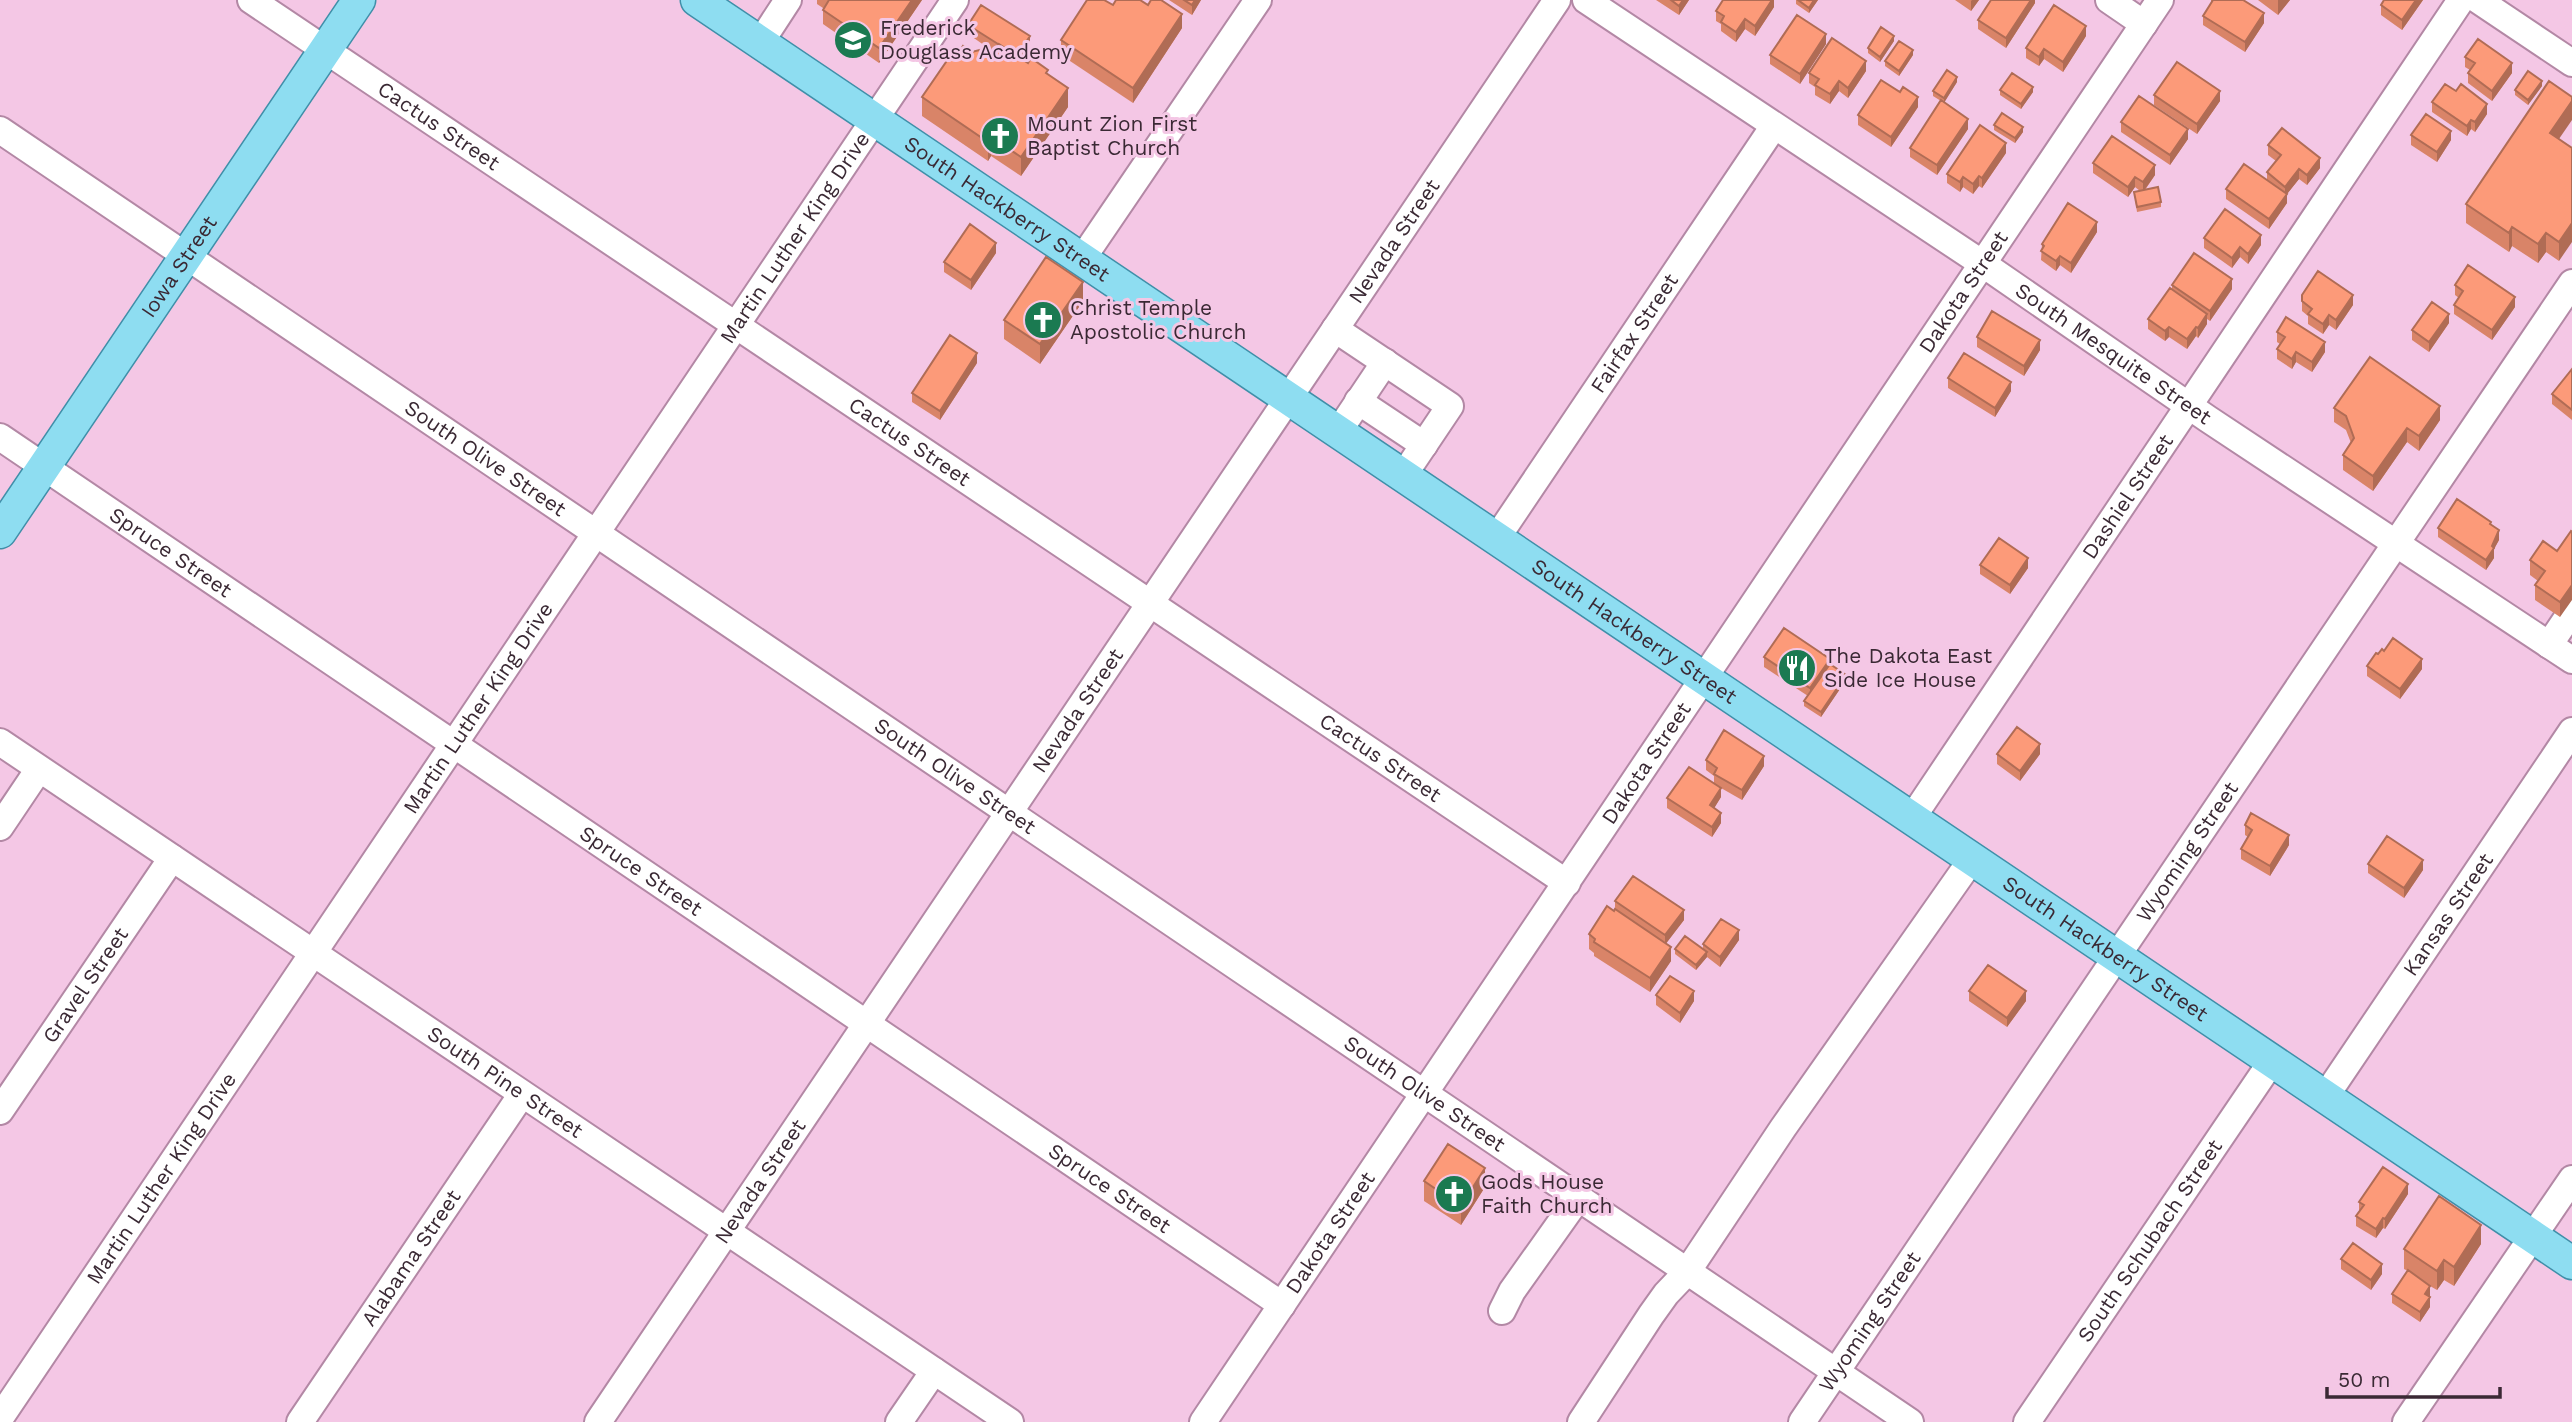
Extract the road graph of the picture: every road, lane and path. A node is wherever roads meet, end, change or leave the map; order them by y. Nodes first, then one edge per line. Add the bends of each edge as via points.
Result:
1 (251, 0) edge
2 (359, 0) edge
3 (697, 0) edge
4 (788, 0) edge
5 (955, 0) edge
6 (1258, 0) edge
7 (1557, 0) edge
8 (1586, 0) edge
9 (2109, 0) edge
10 (2161, 0) edge
11 (2461, 0) edge
12 (2479, 0) edge
13 (2144, 24) junction
14 (760, 43) junction
15 (325, 50) junction
16 (2572, 63) edge
17 (875, 120) junction
18 (1774, 126) junction
19 (0, 130) edge
20 (186, 256) junction
21 (1082, 259) junction
22 (1983, 264) junction
23 (2572, 283) edge
24 (737, 324) junction
25 (1335, 329) junction
26 (1385, 362) junction
27 (1289, 398) junction
28 (1358, 401) junction
29 (2188, 404) junction
30 (1338, 432) junction
31 (0, 438) edge
32 (1424, 445) junction
33 (44, 467) junction
34 (1403, 476) junction
35 (0, 532) edge
36 (596, 533) junction
37 (1496, 539) junction
38 (2398, 544) junction
39 (1150, 604) junction
40 (2572, 611) edge
41 (2549, 645) junction
42 (2572, 660) edge
43 (1704, 678) junction
44 (2572, 731) edge
45 (0, 742) edge
46 (453, 745) junction
47 (39, 769) junction
48 (1009, 813) junction
49 (1912, 818) junction
50 (0, 827) edge
51 (172, 858) junction
52 (1972, 859) junction
53 (1567, 883) junction
54 (313, 953) junction
55 (2117, 956) junction
56 (866, 1024) junction
57 (2272, 1061) junction
58 (522, 1094) junction
59 (1424, 1094) junction
60 (2325, 1097) junction
61 (0, 1111) edge
62 (2572, 1179) edge
63 (1578, 1198) junction
64 (727, 1231) junction
65 (2533, 1237) junction
66 (2572, 1263) edge
67 (1687, 1272) junction
68 (1282, 1305) junction
69 (1502, 1311) dead end
70 (934, 1371) junction
71 (1836, 1372) junction
72 (3, 1408) edge
73 (300, 1422) edge
74 (598, 1422) edge
75 (899, 1422) edge
76 (1010, 1422) edge
77 (1203, 1422) edge
78 (1581, 1422) edge
79 (1802, 1422) edge
80 (1910, 1422) edge
81 (2027, 1422) edge
82 (2406, 1422) edge

1 - 15 street, Cactus Street
2 - 15 main road, Iowa Street
3 - 14 main road, South Hackberry Street
4 - 14 street
5 - 17 street, Martin Luther King Drive
6 - 21 street
7 - 25 street, Nevada Street
8 - 18 street, South Mesquite Street
9 - 13 street
10 - 13 street, Dakota Street
11 - 29 street, Dashiel Street
12 - 16 street
13 - 22 street, Dakota Street
14 - 17 main road, South Hackberry Street
15 - 20 main road, Iowa Street
15 - 24 street, Cactus Street
17 - 21 main road, South Hackberry Street
17 - 24 street, Martin Luther King Drive
18 - 22 street, South Mesquite Street
18 - 37 street, Fairfax Street
19 - 20 street, South Olive Street
20 - 33 main road, Iowa Street
20 - 36 street, South Olive Street
21 - 27 main road, South Hackberry Street
22 - 29 street, South Mesquite Street
22 - 43 street, Dakota Street
23 - 38 street, Wyoming Street
24 - 36 street, Martin Luther King Drive
24 - 39 street, Cactus Street
25 - 26 street
25 - 27 street, Nevada Street
26 - 28 street
26 - 32 street via 1450,406
27 - 30 main road, South Hackberry Street
27 - 39 street, Nevada Street
28 - 30 street
28 - 32 street
29 - 38 street, South Mesquite Street
29 - 49 street, Dashiel Street
30 - 34 main road, South Hackberry Street
31 - 33 street, Spruce Street
32 - 34 street
33 - 35 main road, Iowa Street
33 - 46 street, Spruce Street
34 - 37 main road, South Hackberry Street
36 - 46 street, Martin Luther King Drive
36 - 48 street, South Olive Street
37 - 43 main road, South Hackberry Street
38 - 41 street, South Mesquite Street
38 - 55 street, Wyoming Street
39 - 48 street, Nevada Street
39 - 53 street, Cactus Street
40 - 41 street
41 - 42 street, South Mesquite Street
43 - 49 main road, South Hackberry Street
43 - 53 street, Dakota Street
44 - 60 street, Kansas Street
45 - 47 street, South Pine Street
46 - 54 street, Martin Luther King Drive
46 - 56 street, Spruce Street
47 - 50 street
47 - 51 street, South Pine Street
48 - 56 street, Nevada Street
48 - 59 street, South Olive Street
49 - 52 main road, South Hackberry Street
51 - 54 street, South Pine Street
51 - 61 street, Gravel Street
52 - 55 main road, South Hackberry Street
52 - 67 street
53 - 59 street, Dakota Street
54 - 58 street, South Pine Street
54 - 72 street, Martin Luther King Drive
55 - 57 main road, South Hackberry Street
55 - 71 street, Wyoming Street
56 - 64 street, Nevada Street
56 - 68 street, Spruce Street
57 - 60 main road, South Hackberry Street
57 - 81 street, South Schubach Street
58 - 64 street, South Pine Street
58 - 73 street, Alabama Street
59 - 63 street, South Olive Street
59 - 68 street, Dakota Street
60 - 65 main road, South Hackberry Street
62 - 65 street
63 - 67 street, South Olive Street
63 - 69 street
64 - 70 street, South Pine Street
64 - 74 street, Nevada Street
65 - 66 main road, South Hackberry Street
65 - 82 street
67 - 71 street, South Olive Street
67 - 78 street via 1651,1315
68 - 77 street, Dakota Street
70 - 75 street
70 - 76 street, South Pine Street
71 - 79 street, Wyoming Street
71 - 80 street, South Olive Street

